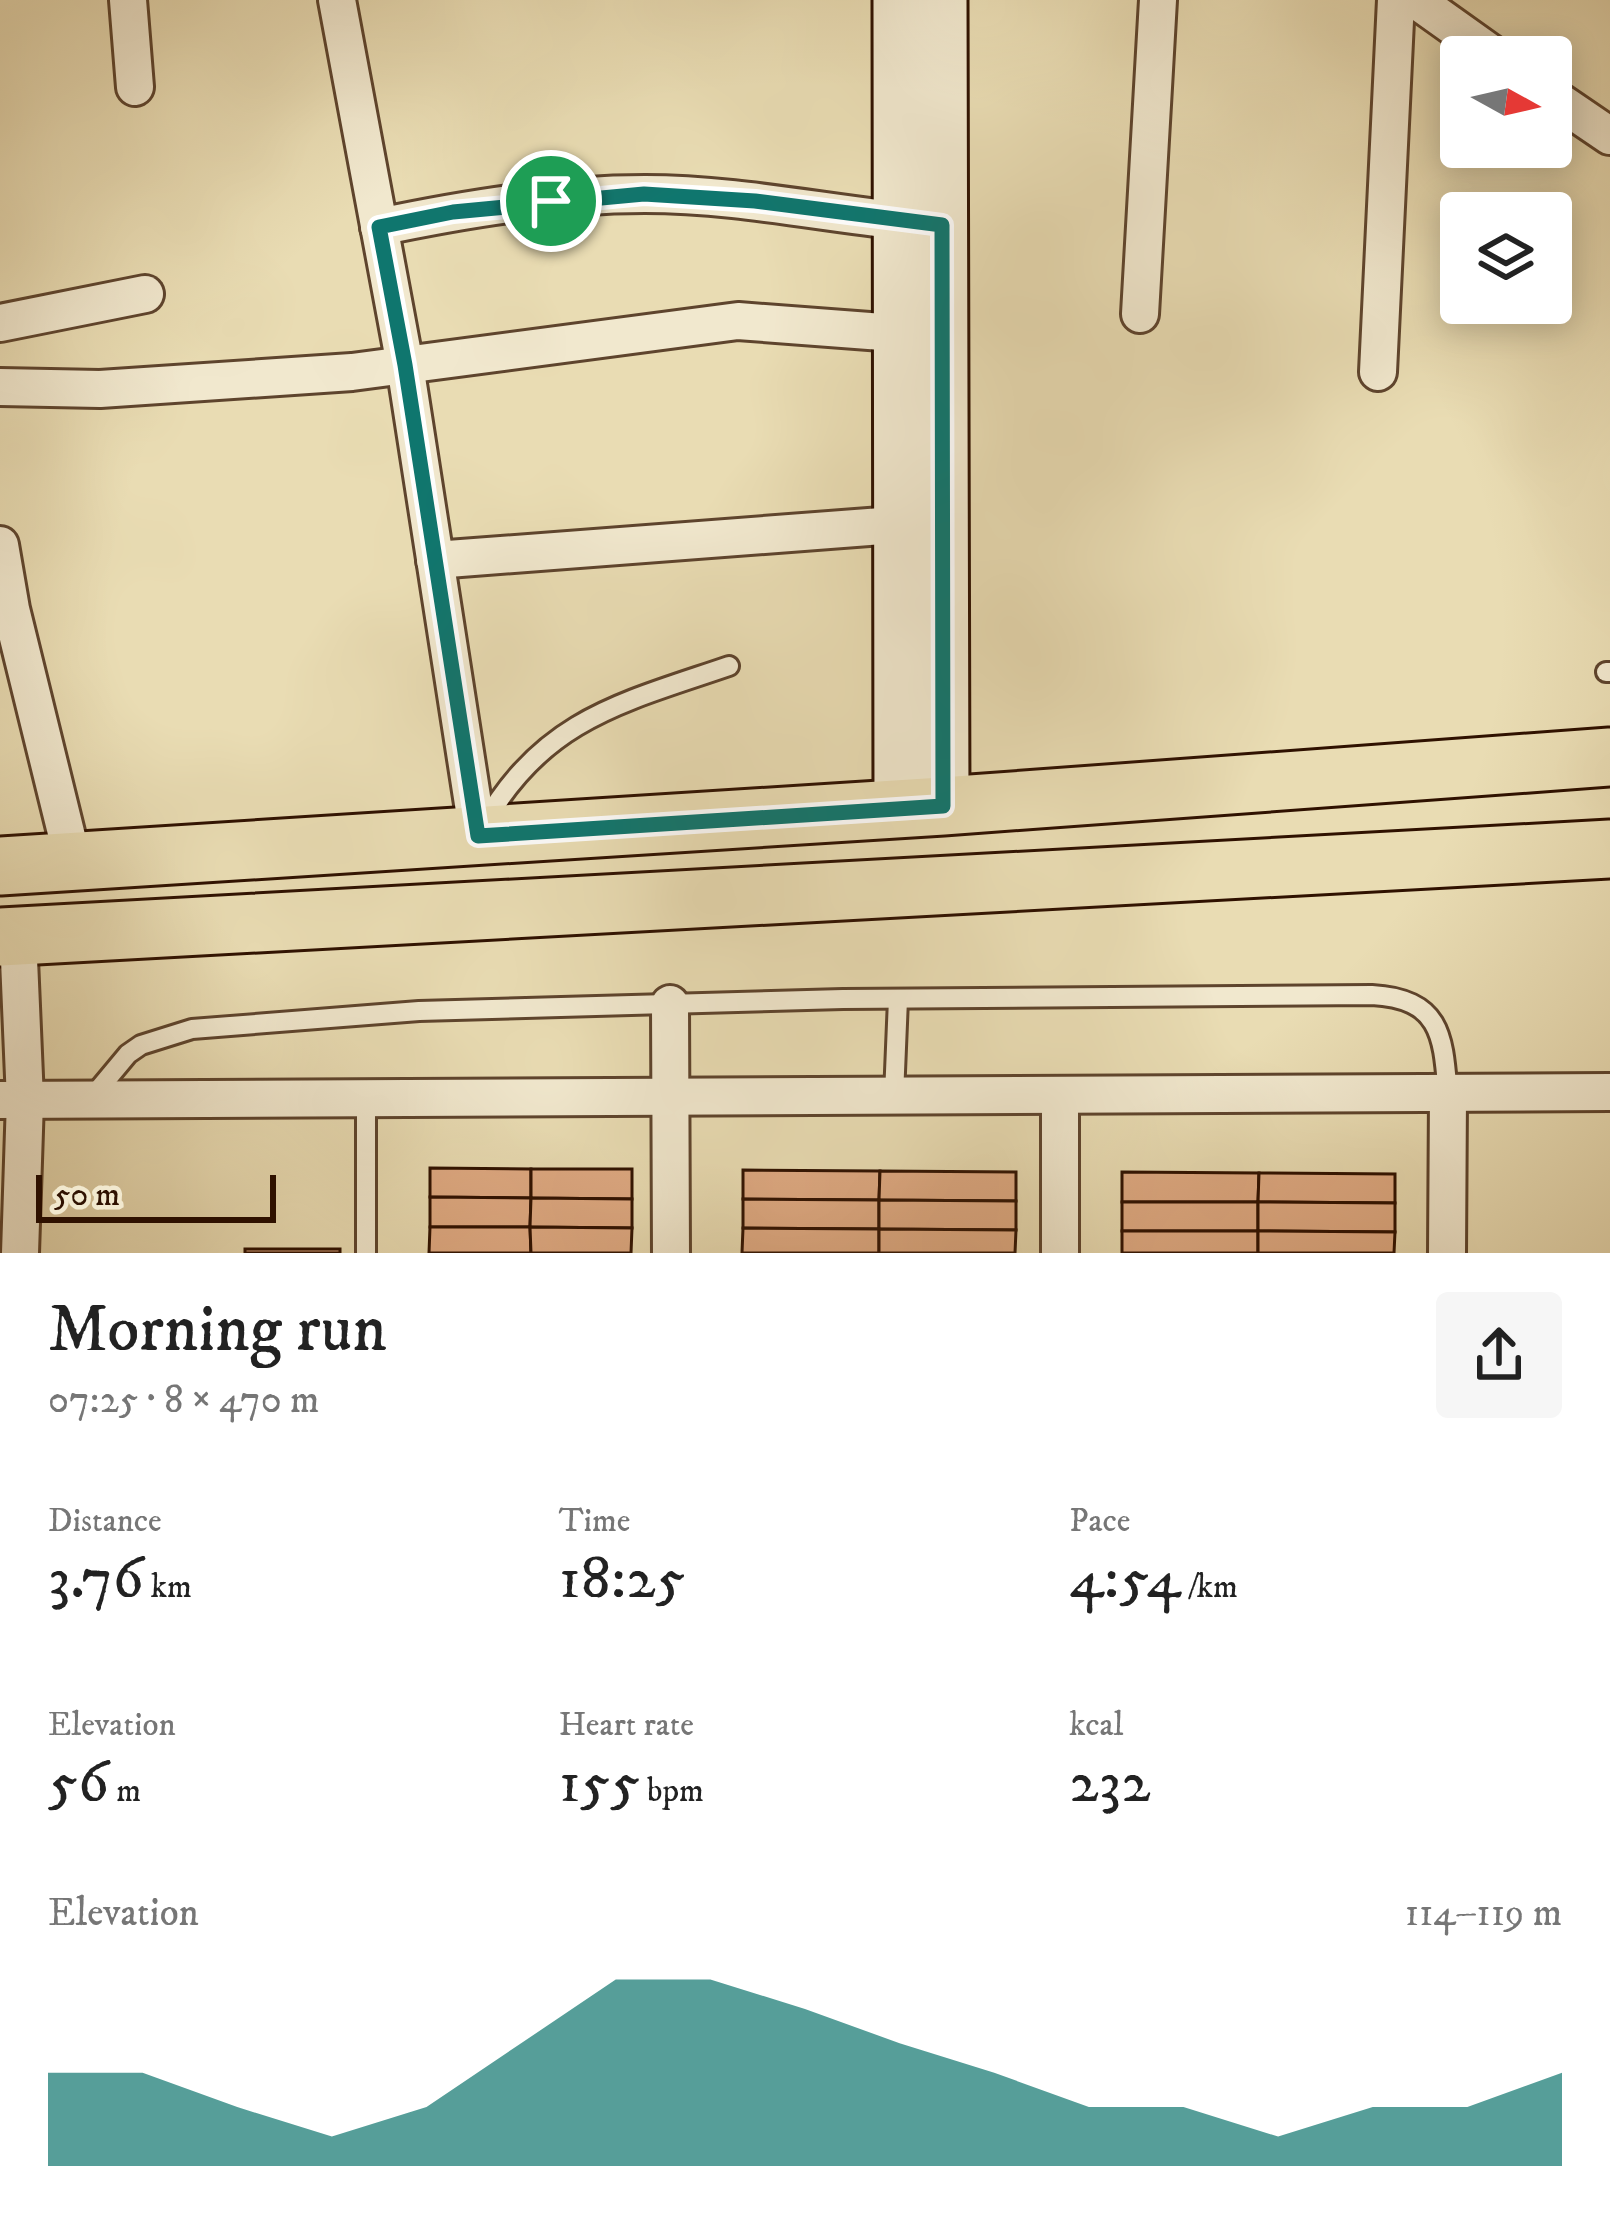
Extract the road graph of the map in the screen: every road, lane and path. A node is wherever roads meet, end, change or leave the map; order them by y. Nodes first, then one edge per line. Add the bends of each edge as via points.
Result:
1 (128, 0) edge
2 (338, 0) edge
3 (899, 0) edge
4 (941, 0) edge
5 (1158, 0) edge
6 (1396, 0) edge
7 (1416, 0) edge
8 (1467, 36) edge
9 (135, 87) dead end
10 (1572, 110) edge
11 (1610, 136) edge
12 (921, 223) junction
13 (379, 227) junction
14 (146, 294) dead end
15 (1140, 314) dead end
16 (0, 323) edge
17 (921, 335) junction
18 (405, 365) junction
19 (1378, 373) dead end
20 (0, 387) edge
21 (922, 523) junction
22 (0, 545) edge
23 (435, 560) junction
24 (729, 666) dead end
25 (1610, 757) edge
26 (922, 807) junction
27 (478, 836) junction
28 (1610, 850) edge
29 (73, 862) junction
30 (0, 866) edge
31 (9, 937) edge
32 (898, 998) junction
33 (670, 1004) junction
34 (1610, 1092) edge
35 (1060, 1095) junction
36 (894, 1096) junction
37 (1448, 1096) junction
38 (671, 1098) junction
39 (366, 1099) junction
40 (12, 1100) edge
41 (90, 1100) junction
42 (20, 1253) edge
43 (367, 1253) edge
44 (670, 1253) edge
45 (1060, 1253) edge
46 (1447, 1253) edge

1 - 9 street
2 - 13 street
3 - 12 street
4 - 12 street
5 - 15 street
6 - 19 street
7 - 8 street
10 - 11 street
12 - 13 street via 644,194
12 - 17 street
13 - 18 street
14 - 16 street
17 - 18 street via 738,321
17 - 21 street
18 - 20 street via 100,389
18 - 23 street
21 - 23 street
21 - 26 street
22 - 29 street
23 - 27 street
24 - 27 lane via 574,726 519,775
25 - 26 main road
26 - 27 main road
27 - 29 main road
28 - 31 main road
29 - 30 main road
31 - 40 street
32 - 33 lane
32 - 36 lane
32 - 37 lane via 1390,996 1423,1011 1443,1036
33 - 38 street
33 - 41 lane via 419,1011 173,1031 128,1054
34 - 37 street
35 - 36 street
35 - 37 street
35 - 45 street
36 - 38 street
37 - 46 street
38 - 39 street
38 - 44 street
39 - 41 street
39 - 43 lane
40 - 41 street
40 - 42 street

